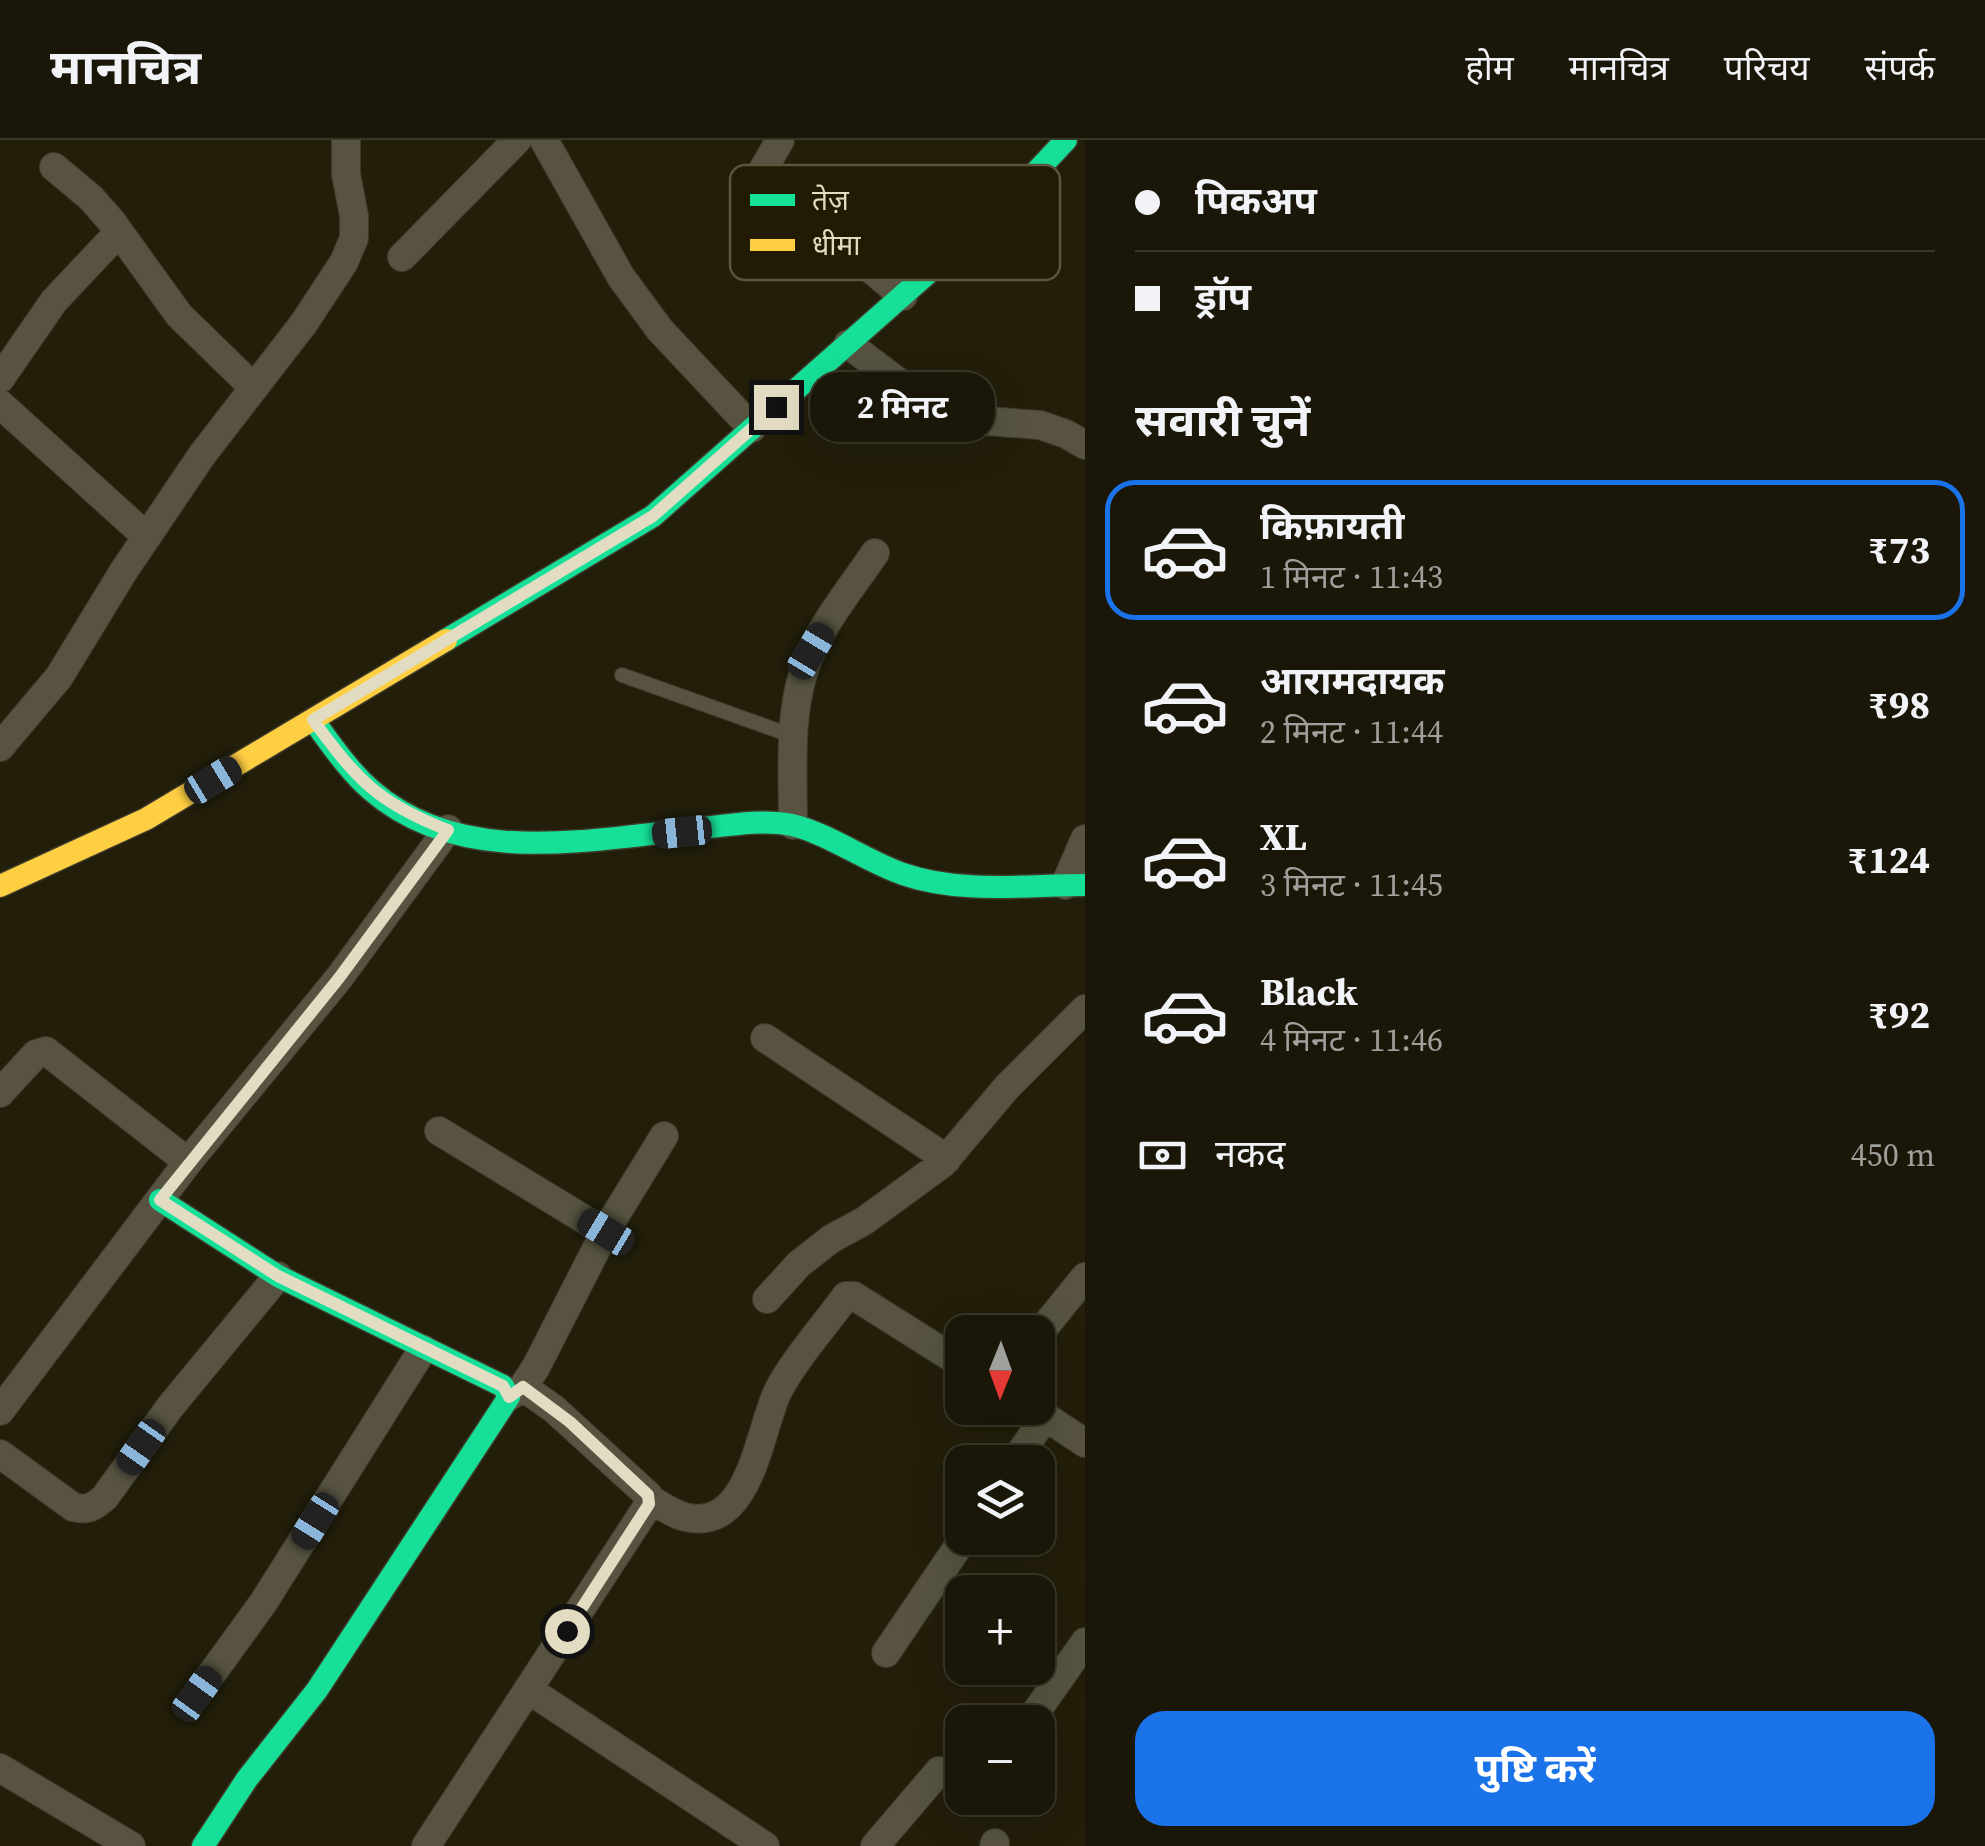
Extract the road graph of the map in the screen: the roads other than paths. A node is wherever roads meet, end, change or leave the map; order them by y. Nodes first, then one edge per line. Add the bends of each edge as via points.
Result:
1 (346, 140) edge
2 (517, 140) edge
3 (544, 140) edge
4 (780, 140) edge
5 (1066, 140) edge
6 (766, 165) edge
7 (1043, 165) edge
8 (54, 167) dead end
9 (119, 232) junction
10 (402, 258) dead end
11 (884, 280) edge
12 (921, 280) edge
13 (903, 296) junction
14 (848, 344) junction
15 (0, 379) edge
16 (254, 388) junction
17 (0, 404) edge
18 (752, 428) junction
19 (1085, 445) edge
20 (147, 537) junction
21 (875, 553) dead end
22 (622, 675) dead end
23 (313, 720) junction
24 (793, 736) junction
25 (0, 747) edge
26 (794, 825) junction
27 (448, 830) junction
28 (1085, 838) edge
29 (1075, 885) edge
30 (0, 886) edge
31 (1085, 1009) edge
32 (765, 1038) dead end
33 (0, 1093) edge
34 (439, 1131) dead end
35 (664, 1136) dead end
36 (947, 1159) junction
37 (188, 1162) junction
38 (160, 1200) junction
39 (606, 1232) junction
40 (278, 1276) junction
41 (1085, 1277) edge
42 (767, 1299) dead end
43 (1054, 1315) edge
44 (423, 1349) junction
45 (945, 1353) edge
46 (516, 1392) junction
47 (0, 1412) edge
48 (1055, 1423) edge
49 (1085, 1443) edge
50 (0, 1454) edge
51 (650, 1499) junction
52 (952, 1555) edge
53 (1085, 1642) edge
54 (886, 1653) dead end
55 (529, 1690) junction
56 (197, 1694) dead end
57 (1041, 1705) edge
58 (0, 1768) edge
59 (938, 1772) dead end
60 (130, 1846) edge
61 (203, 1846) edge
62 (426, 1846) edge
63 (765, 1846) edge
64 (875, 1846) edge

1 - 16 street via 354,238 304,323
2 - 10 street
3 - 18 street via 621,277 660,330
4 - 6 street
5 - 7 street
8 - 9 street
9 - 15 street via 54,301
9 - 16 street via 179,315
11 - 13 street
12 - 13 street
13 - 14 street
14 - 18 street
14 - 19 street via 946,418 1040,426
16 - 20 street
17 - 20 street
18 - 23 street via 653,516
20 - 25 street via 59,678
21 - 24 street via 811,651
22 - 24 lane
23 - 27 street via 376,795
23 - 30 street via 146,819
24 - 26 street
26 - 27 street via 516,845
26 - 29 street via 905,875 957,885
27 - 37 street via 339,978
28 - 29 street
31 - 36 street
32 - 36 street
33 - 37 street via 46,1051
34 - 39 street
35 - 39 street
36 - 42 street via 831,1239
37 - 38 street
38 - 40 street
38 - 47 street
39 - 46 street
40 - 44 street
40 - 50 street via 94,1507 73,1507
41 - 43 street
44 - 46 street
44 - 56 street via 264,1603
45 - 51 street via 846,1296 778,1392 733,1501 702,1518 683,1517
46 - 51 street via 584,1436
46 - 61 street via 318,1690
48 - 49 street
51 - 55 street
52 - 54 street
53 - 57 street
55 - 62 street
55 - 63 street
58 - 60 street
59 - 64 street

